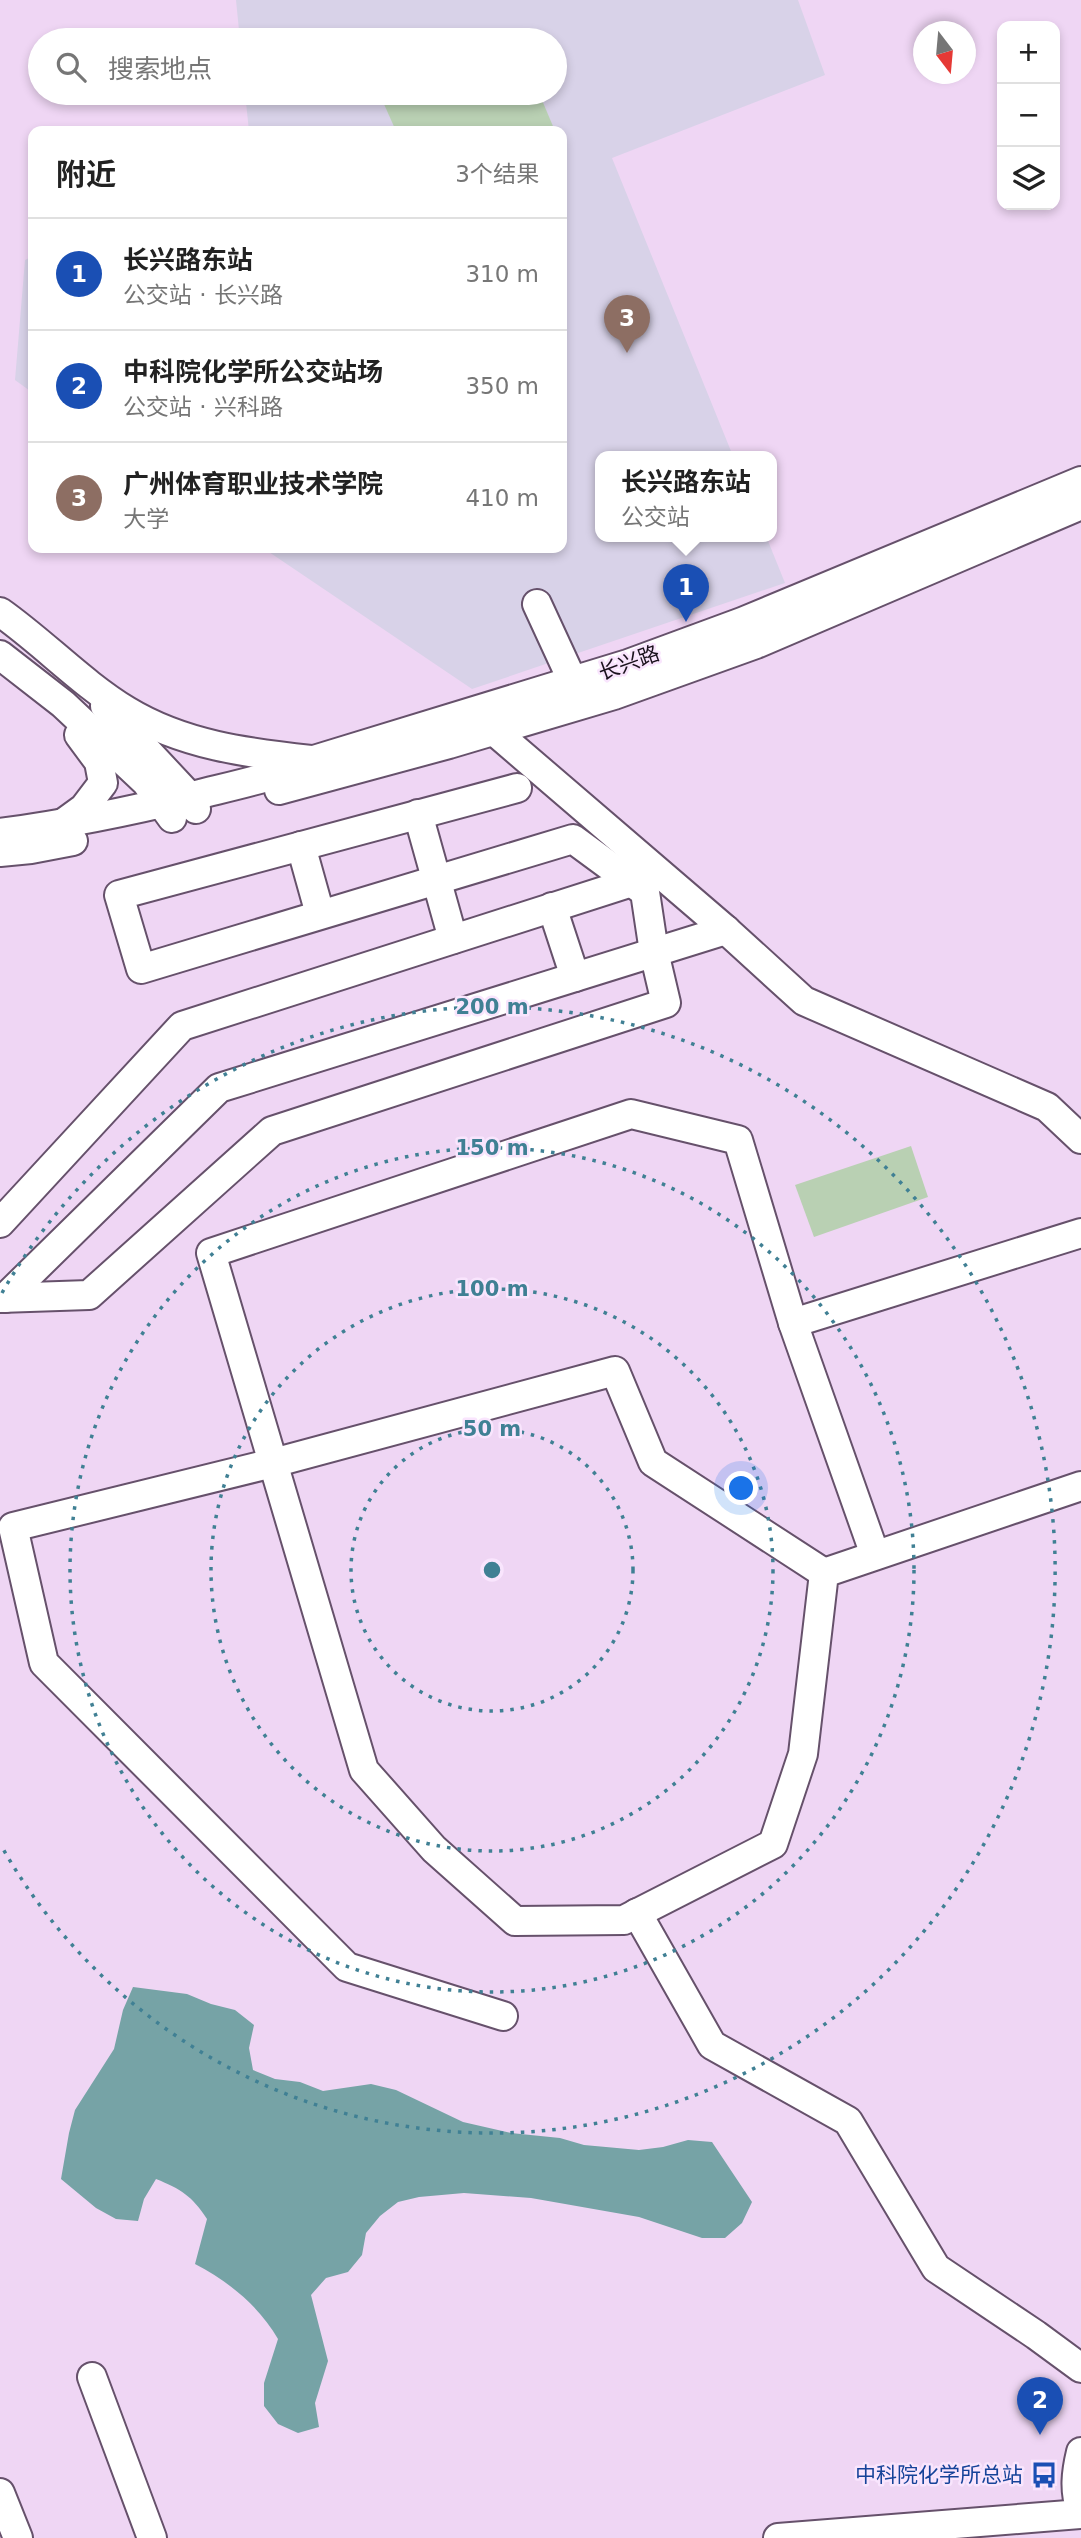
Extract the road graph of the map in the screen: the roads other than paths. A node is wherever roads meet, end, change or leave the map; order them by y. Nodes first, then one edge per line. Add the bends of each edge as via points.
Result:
1 (1081, 481) edge
2 (1081, 505) edge
3 (537, 604) dead end
4 (0, 612) edge
5 (0, 655) edge
6 (75, 673) junction
7 (573, 682) junction
8 (63, 704) junction
9 (488, 720) junction
10 (314, 760) junction
11 (517, 788) dead end
12 (180, 808) junction
13 (418, 814) junction
14 (61, 825) junction
15 (0, 833) edge
16 (301, 846) junction
17 (0, 852) edge
18 (437, 879) junction
19 (632, 882) junction
20 (552, 907) junction
21 (320, 915) junction
22 (726, 930) junction
23 (453, 939) junction
24 (654, 952) junction
25 (575, 977) junction
26 (1081, 1139) edge
27 (0, 1223) edge
28 (1081, 1233) edge
29 (2, 1298) edge
30 (793, 1323) junction
31 (273, 1463) junction
32 (1081, 1486) edge
33 (875, 1556) junction
34 (824, 1573) junction
35 (637, 1913) junction
36 (503, 2016) dead end
37 (1081, 2368) edge
38 (92, 2377) dead end
39 (1081, 2452) edge
40 (0, 2493) edge
41 (1081, 2512) edge
42 (18, 2538) edge
43 (152, 2538) edge
44 (778, 2538) edge

1 - 7 street, 长兴路 via 742,622
2 - 9 street, 长兴路 via 756,644 614,695
3 - 7 street
4 - 6 street
5 - 8 street
6 - 10 street via 127,711 182,738
6 - 12 street via 137,743
7 - 9 street, 长兴路
8 - 12 street
8 - 14 street via 99,762 103,783 84,808
9 - 10 street, 长兴路
9 - 12 street, 长兴路 via 322,779
9 - 22 street
10 - 12 street, 长兴路
11 - 13 street
12 - 14 street
12 - 17 street via 31,849
13 - 16 street
13 - 18 street
14 - 15 street
16 - 21 street
16 - 21 street via 120,895 141,969
18 - 19 street via 573,839
18 - 21 street
18 - 23 street
19 - 20 street
19 - 24 street via 645,892
20 - 23 street
20 - 25 street
22 - 24 street
22 - 26 street via 804,1001 1047,1107
23 - 27 street via 182,1026
24 - 25 street
24 - 29 street via 666,1003 272,1131 89,1295
25 - 29 street via 219,1088
28 - 30 street
30 - 31 street via 737,1140 631,1114 211,1253
30 - 33 street
31 - 34 street via 615,1371 653,1462
31 - 35 street via 364,1770 434,1849 515,1921 624,1920
31 - 36 street via 13,1527 44,1663 347,1967
32 - 33 street
33 - 34 street
34 - 35 street via 803,1755 773,1844
35 - 37 street via 712,2045 848,2121 936,2268
38 - 43 street
39 - 41 street via 1076,2494
40 - 42 street
41 - 44 street

